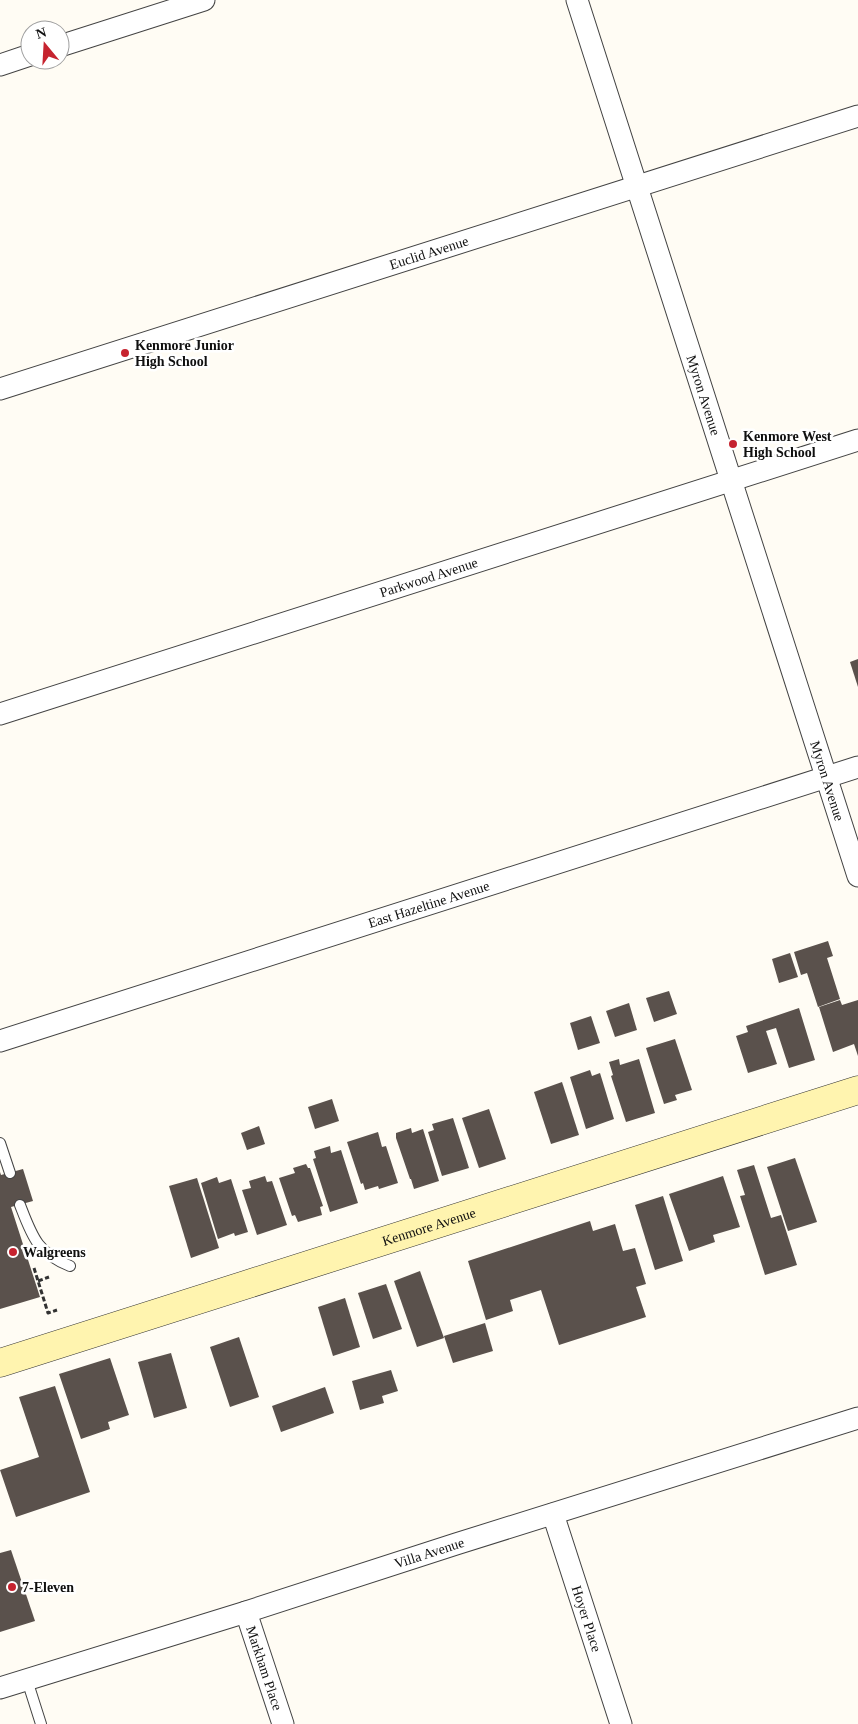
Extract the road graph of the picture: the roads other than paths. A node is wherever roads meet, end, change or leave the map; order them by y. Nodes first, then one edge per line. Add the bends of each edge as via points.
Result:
1 (204, 0) edge
2 (578, 0) edge
3 (70, 43) edge
4 (20, 58) edge
5 (0, 65) edge
6 (858, 116) edge
7 (638, 186) junction
8 (0, 389) edge
9 (858, 440) edge
10 (732, 480) junction
11 (0, 714) edge
12 (858, 767) edge
13 (827, 777) junction
14 (858, 876) edge
15 (0, 1041) edge
16 (858, 1090) edge
17 (0, 1143) edge
18 (10, 1173) dead end
19 (20, 1205) dead end
20 (70, 1266) dead end
21 (0, 1362) edge
22 (858, 1418) edge
23 (554, 1514) junction
24 (246, 1612) junction
25 (27, 1680) junction
26 (0, 1688) edge
27 (41, 1724) edge
28 (283, 1724) edge
29 (621, 1724) edge

1 - 3 street
2 - 7 street, Myron Avenue
4 - 5 street
6 - 7 street, Euclid Avenue
7 - 8 street, Euclid Avenue
7 - 10 street, Myron Avenue
9 - 10 street, Parkwood Avenue
10 - 11 street, Parkwood Avenue
10 - 13 street, Myron Avenue
12 - 13 street, East Hazeltine Avenue
13 - 14 street, Myron Avenue
13 - 15 street, East Hazeltine Avenue
16 - 21 main road, Kenmore Avenue
17 - 18 lane
19 - 20 lane via 28,1227 44,1252
22 - 23 street, Villa Avenue
23 - 24 street, Villa Avenue
23 - 29 street, Hoyer Place
24 - 25 street, Villa Avenue
24 - 28 street, Markham Place
25 - 26 street, Villa Avenue
25 - 27 lane

